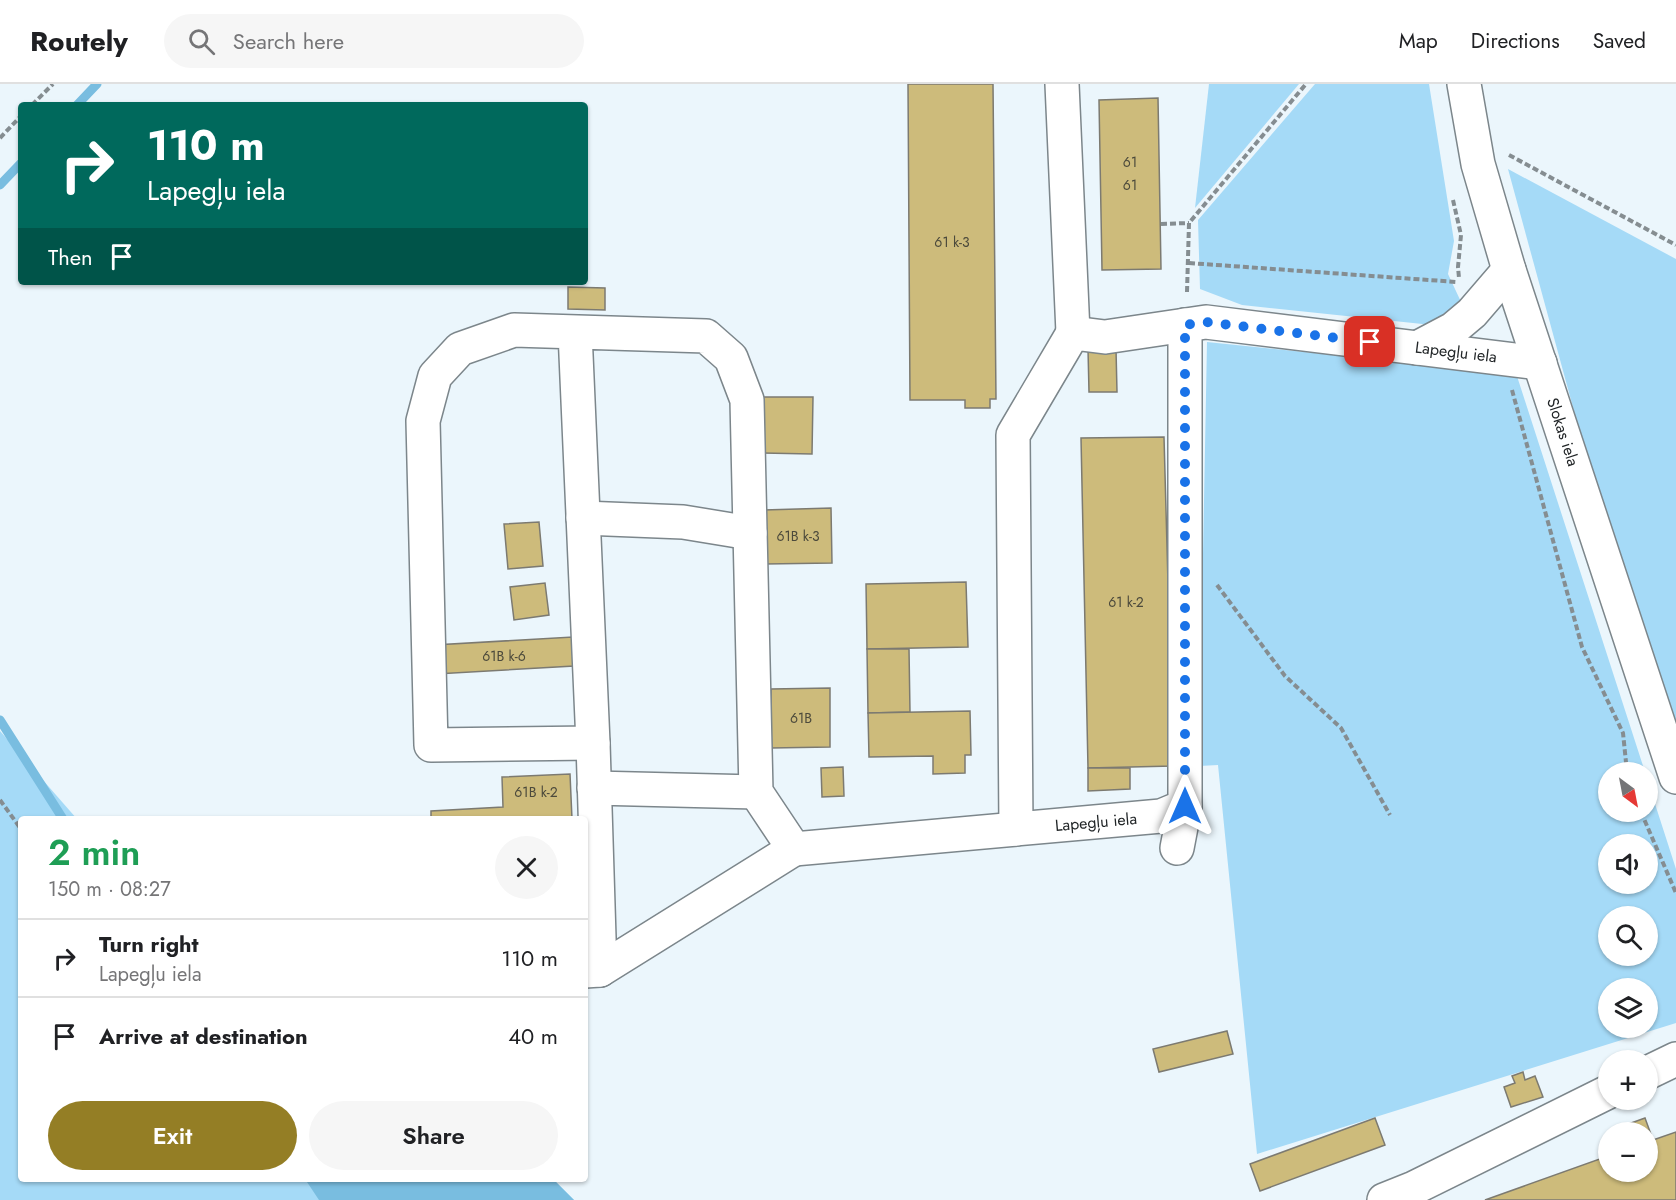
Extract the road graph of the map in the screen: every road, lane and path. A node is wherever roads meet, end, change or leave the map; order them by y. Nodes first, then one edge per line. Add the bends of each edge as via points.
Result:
1 (53, 84) edge
2 (1062, 84) edge
3 (1306, 84) edge
4 (1464, 84) edge
5 (35, 102) edge
6 (18, 119) edge
7 (0, 138) edge
8 (1509, 155) dead end
9 (1451, 195) dead end
10 (1189, 223) junction
11 (1161, 224) dead end
12 (1676, 245) edge
13 (1189, 263) junction
14 (1509, 270) junction
15 (1185, 325) junction
16 (575, 332) junction
17 (1073, 333) junction
18 (1417, 348) junction
19 (1495, 357) junction
20 (1540, 363) junction
21 (583, 518) junction
22 (750, 533) junction
23 (1185, 541) junction
24 (593, 743) junction
25 (1626, 762) edge
26 (1676, 777) edge
27 (594, 788) junction
28 (756, 792) junction
29 (0, 800) edge
30 (1185, 806) junction
31 (1390, 815) dead end
32 (1645, 822) edge
33 (18, 825) edge
34 (1016, 830) junction
35 (1177, 848) dead end
36 (794, 849) junction
37 (1676, 893) edge
38 (592, 970) edge
39 (1676, 1059) edge
40 (1658, 1068) edge
41 (1598, 1097) edge
42 (1384, 1200) edge

1 - 5 path
2 - 17 street
3 - 10 path
4 - 14 street, Slokas iela via 1478,164
6 - 7 path
8 - 12 path
9 - 13 path via 1461,235 1459,282
10 - 11 path
10 - 13 path
13 - 15 path
14 - 18 street via 1472,313 1453,329
14 - 20 street, Slokas iela
15 - 17 street, Lapegļu iela via 1105,337
15 - 18 street, Lapegļu iela via 1206,322
15 - 23 street
16 - 21 street
16 - 22 street via 706,336 731,358 747,400
16 - 24 street via 514,330 460,349 435,376 423,421 431,745
17 - 34 street via 1013,435
18 - 19 street, Lapegļu iela
19 - 20 street, Lapegļu iela
19 - 25 path via 1508,374 1582,647 1623,733
20 - 26 street, Slokas iela
21 - 22 street via 683,522
21 - 24 street
22 - 28 street
23 - 30 street
23 - 31 path via 1285,676 1341,728
24 - 27 street
27 - 28 street
27 - 38 street
28 - 36 street
29 - 33 path
30 - 34 street, Lapegļu iela via 1161,816
30 - 35 street
32 - 37 path
34 - 36 street, Lapegļu iela
36 - 38 street
39 - 40 street
41 - 42 street

